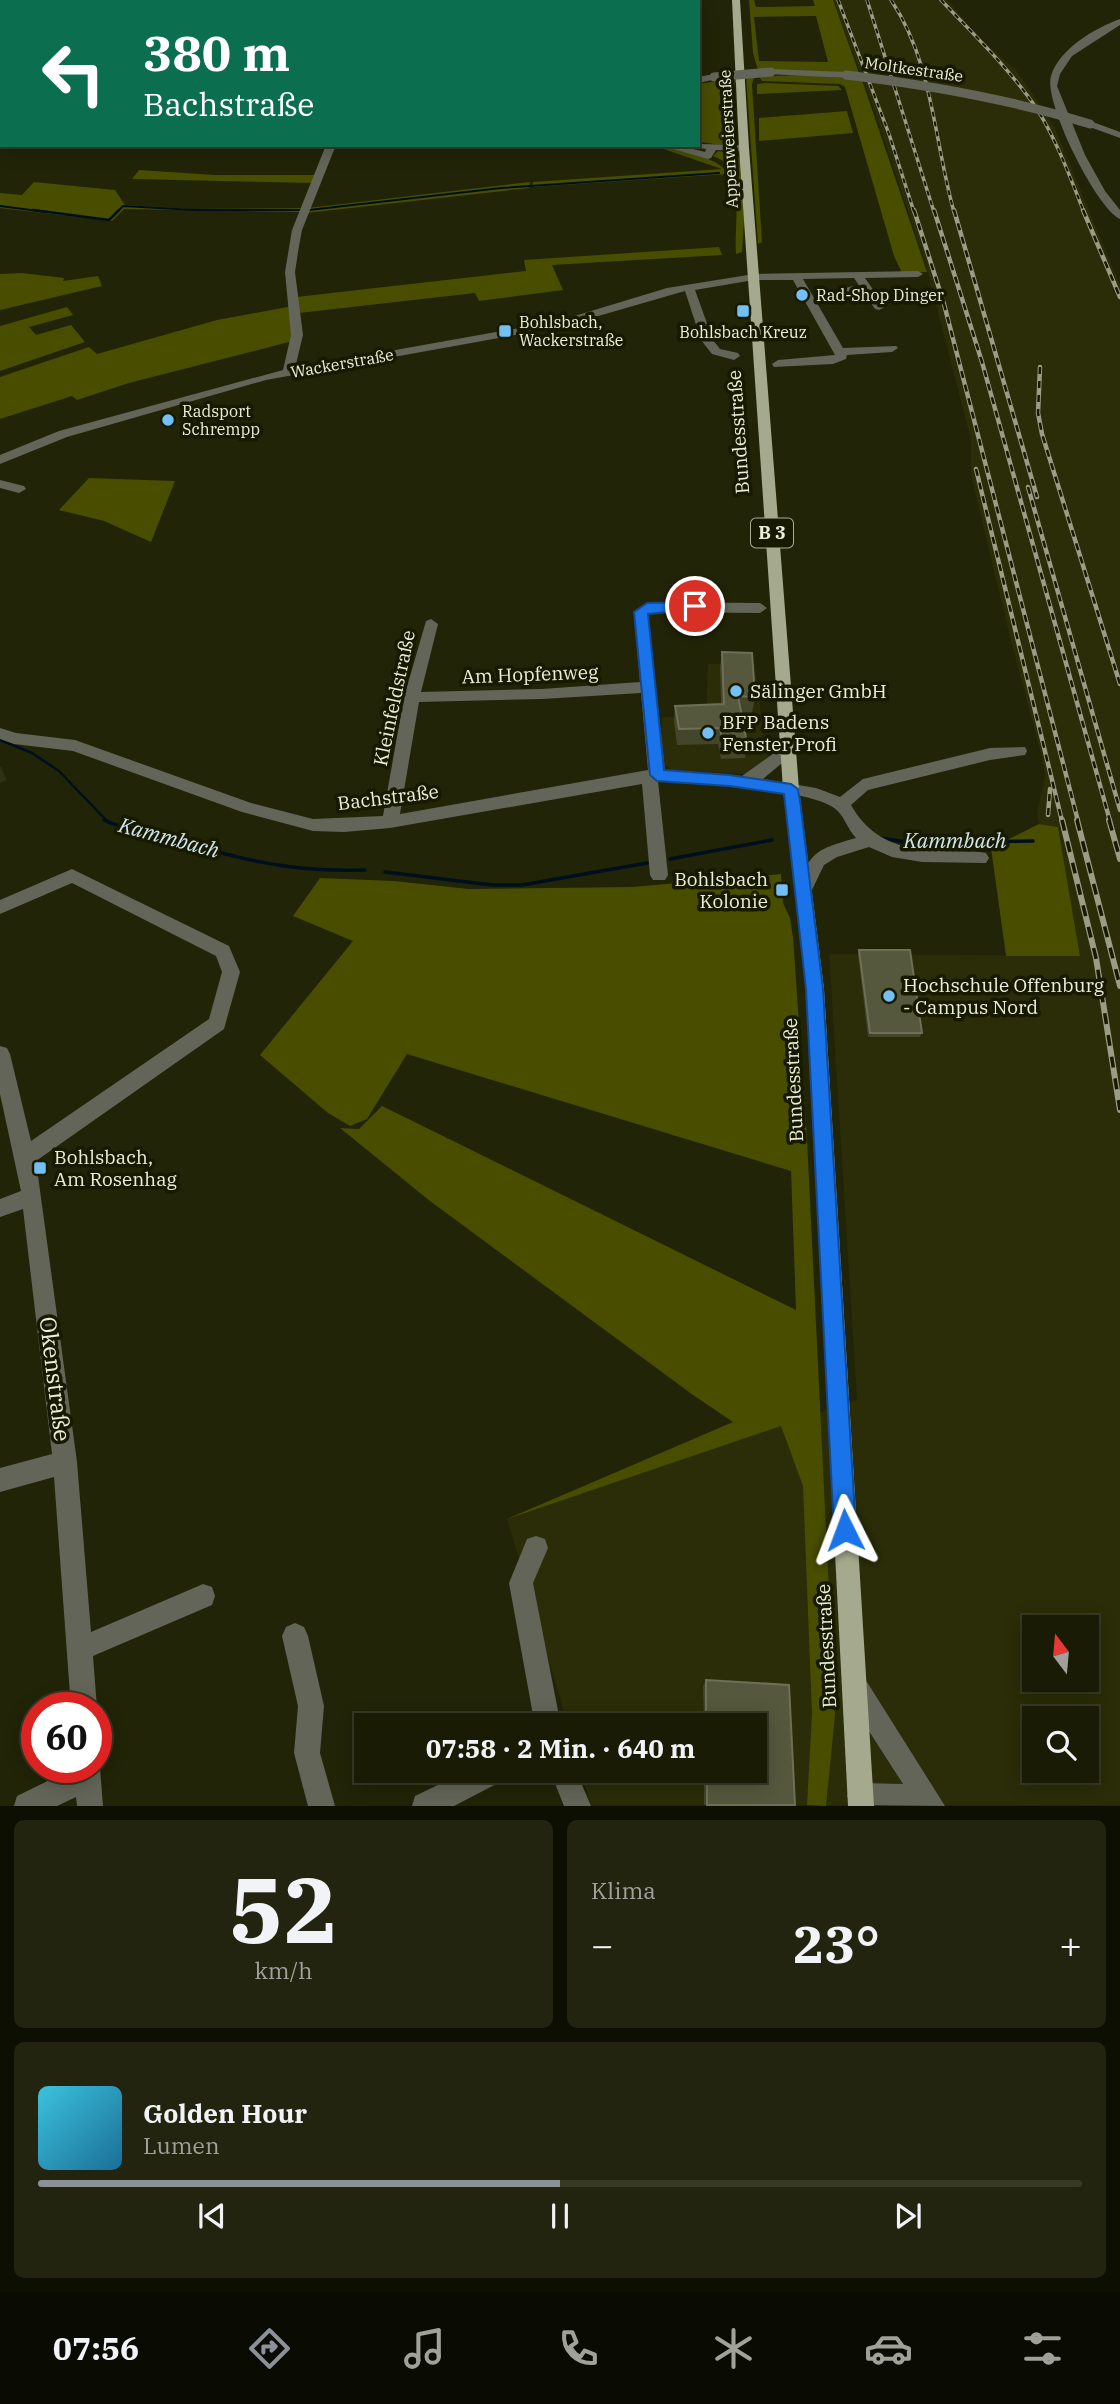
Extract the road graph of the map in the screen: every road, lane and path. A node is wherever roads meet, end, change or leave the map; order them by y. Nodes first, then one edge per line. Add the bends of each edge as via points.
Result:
1 (736, 0) edge
2 (1120, 21) edge
3 (700, 80) edge
4 (1120, 135) edge
5 (700, 145) edge
6 (330, 147) edge
7 (672, 147) edge
8 (712, 147) junction
9 (744, 148) junction
10 (1120, 216) edge
11 (918, 274) dead end
12 (836, 275) junction
13 (857, 275) junction
14 (796, 276) junction
15 (754, 277) junction
16 (689, 288) junction
17 (845, 290) dead end
18 (878, 307) dead end
19 (892, 348) dead end
20 (840, 352) junction
21 (734, 356) dead end
22 (778, 364) dead end
23 (288, 373) junction
24 (0, 460) edge
25 (0, 484) edge
26 (19, 489) dead end
27 (760, 608) dead end
28 (431, 624) dead end
29 (648, 687) junction
30 (412, 697) junction
31 (0, 733) edge
32 (788, 749) junction
33 (1019, 751) dead end
34 (653, 776) junction
35 (745, 782) junction
36 (791, 789) junction
37 (842, 804) junction
38 (390, 822) junction
39 (869, 841) junction
40 (980, 858) dead end
41 (659, 875) dead end
42 (804, 889) junction
43 (0, 907) edge
44 (0, 1054) edge
45 (25, 1157) junction
46 (32, 1196) junction
47 (0, 1208) edge
48 (65, 1462) junction
49 (0, 1480) edge
50 (536, 1548) dead end
51 (203, 1596) dead end
52 (295, 1636) dead end
53 (80, 1649) junction
54 (854, 1685) junction
55 (82, 1692) edge
56 (546, 1713) edge
57 (67, 1783) edge
58 (88, 1783) edge
59 (470, 1783) edge
60 (568, 1783) edge
61 (861, 1801) edge
62 (27, 1805) edge
63 (90, 1805) edge
64 (322, 1805) edge
65 (425, 1805) edge
66 (578, 1805) edge
67 (930, 1805) edge

1 - 9 main road, Appenweierstraße / B 3
2 - 10 street via 1063,58 1054,71 1053,86 1092,176 1108,206
3 - 4 street, Moltkestraße, bridge via 771,72 846,75 974,93 1045,109
5 - 8 street
6 - 23 street via 295,238 290,272 296,334
7 - 8 street via 708,156
8 - 9 street
9 - 15 main road, Appenweierstraße / B 3
11 - 13 street, Wackerstraße
12 - 13 street, Wackerstraße
12 - 14 street, Wackerstraße
12 - 17 street
13 - 18 street
14 - 15 street, Wackerstraße
14 - 20 street
15 - 16 street, Wackerstraße
15 - 32 main road, Bundesstraße / B 3
16 - 21 street via 707,341 716,352
16 - 23 street, Wackerstraße via 560,324
19 - 20 street
20 - 22 street via 842,356 833,360
23 - 24 street, Wackerstraße via 63,434
25 - 26 street
27 - 29 street via 643,610
28 - 30 street, Kleinfeldstraße
29 - 30 street, Am Hopfenweg
29 - 34 street
30 - 38 street, Kleinfeldstraße
31 - 38 street, Bachstraße via 75,746 248,808 313,825
32 - 35 street
32 - 36 main road, Bundesstraße / B 3
33 - 37 street via 863,785
34 - 35 street, Bachstraße
34 - 38 street, Bachstraße
34 - 41 street
35 - 36 street, Bachstraße
36 - 37 street, Bachstraße
36 - 42 main road, Bundesstraße / B 3
37 - 39 street
39 - 40 street via 914,856
39 - 42 street via 817,861
42 - 54 main road, Bundesstraße / B 3 via 815,989
43 - 45 street via 72,876 222,951 231,972 217,1023
44 - 45 street, Okenstraße
45 - 46 street, Okenstraße
46 - 47 street
46 - 48 street, Okenstraße
48 - 49 street
48 - 53 street, Okenstraße
50 - 56 street via 521,1583
51 - 53 street
52 - 64 street via 311,1706 307,1753
53 - 55 street, Okenstraße
54 - 61 main road, Bundesstraße / B 3
54 - 67 street
57 - 62 street
58 - 63 street
59 - 65 street
60 - 66 street
61 - 67 street via 908,1798

